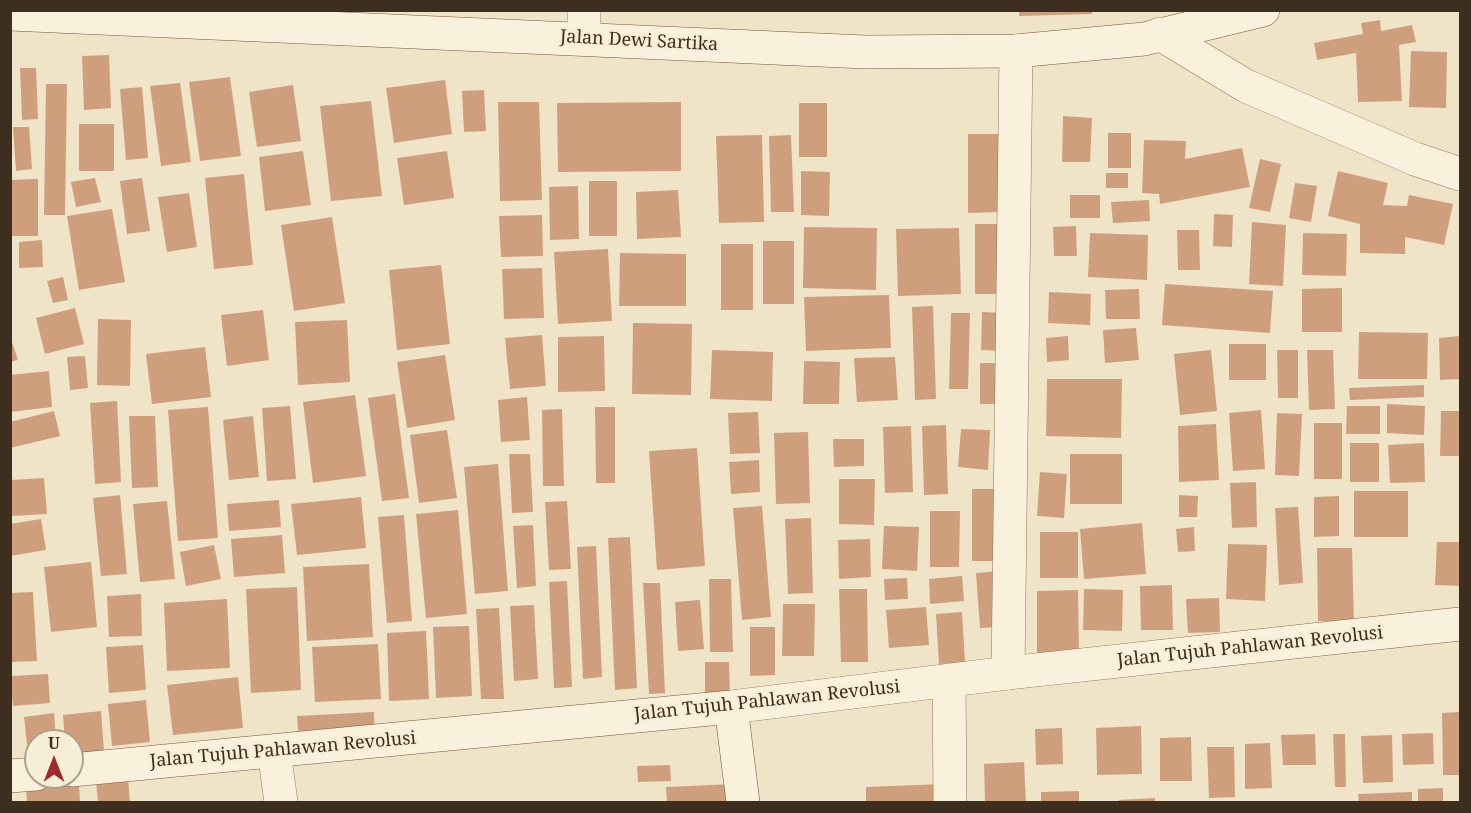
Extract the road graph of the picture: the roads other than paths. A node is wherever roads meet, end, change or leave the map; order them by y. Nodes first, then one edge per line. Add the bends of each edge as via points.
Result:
1 (1263, 10) edge
2 (10, 14) edge
3 (584, 24) edge
4 (1160, 34) junction
5 (1016, 51) junction
6 (1461, 174) edge
7 (1461, 624) edge
8 (1008, 673) junction
9 (949, 681) junction
10 (731, 707) junction
11 (274, 752) junction
12 (84, 769) edge
13 (281, 802) edge
14 (743, 802) edge
15 (950, 802) edge

1 - 4 street, Jalan Dewi Sartika
2 - 3 street, Jalan Dewi Sartika
3 - 5 street, Jalan Dewi Sartika via 865,52
4 - 5 street, Jalan Dewi Sartika via 1144,39
4 - 6 street via 1246,86 1415,159
5 - 8 street
7 - 8 street, Jalan Tujuh Pahlawan Revolusi
8 - 9 street, Jalan Tujuh Pahlawan Revolusi
9 - 10 street, Jalan Tujuh Pahlawan Revolusi
9 - 15 street
10 - 11 street, Jalan Tujuh Pahlawan Revolusi
10 - 14 street
11 - 12 street, Jalan Tujuh Pahlawan Revolusi
11 - 13 street

